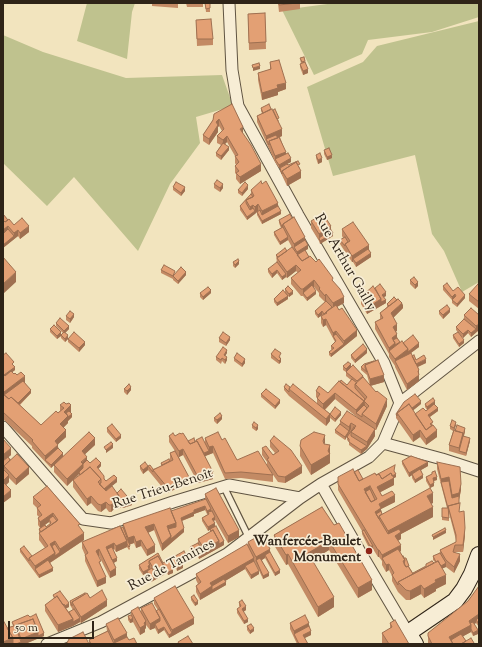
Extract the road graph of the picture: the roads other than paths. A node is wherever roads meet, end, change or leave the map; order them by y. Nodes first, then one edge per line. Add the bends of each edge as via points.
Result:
1 (229, 3) edge
2 (479, 341) edge
3 (400, 403) junction
4 (3, 427) edge
5 (383, 443) junction
6 (479, 471) edge
7 (322, 484) junction
8 (224, 486) junction
9 (300, 498) junction
10 (249, 538) junction
11 (479, 555) edge
12 (412, 638) edge
13 (47, 644) edge

1 - 3 street, Rue Arthur Gailly via 232,70 238,106 384,362
2 - 3 street
3 - 5 street
4 - 8 street, Rue Trieu-Benoît via 83,519 111,523
5 - 6 street
5 - 7 street via 369,457
7 - 9 street
7 - 12 street
8 - 9 street, Rue Trieu-Benoît
8 - 10 lane
9 - 10 street, Rue de Tamines
10 - 13 street, Rue de Tamines via 227,554 154,594 100,622
11 - 12 main road via 472,574 455,601

